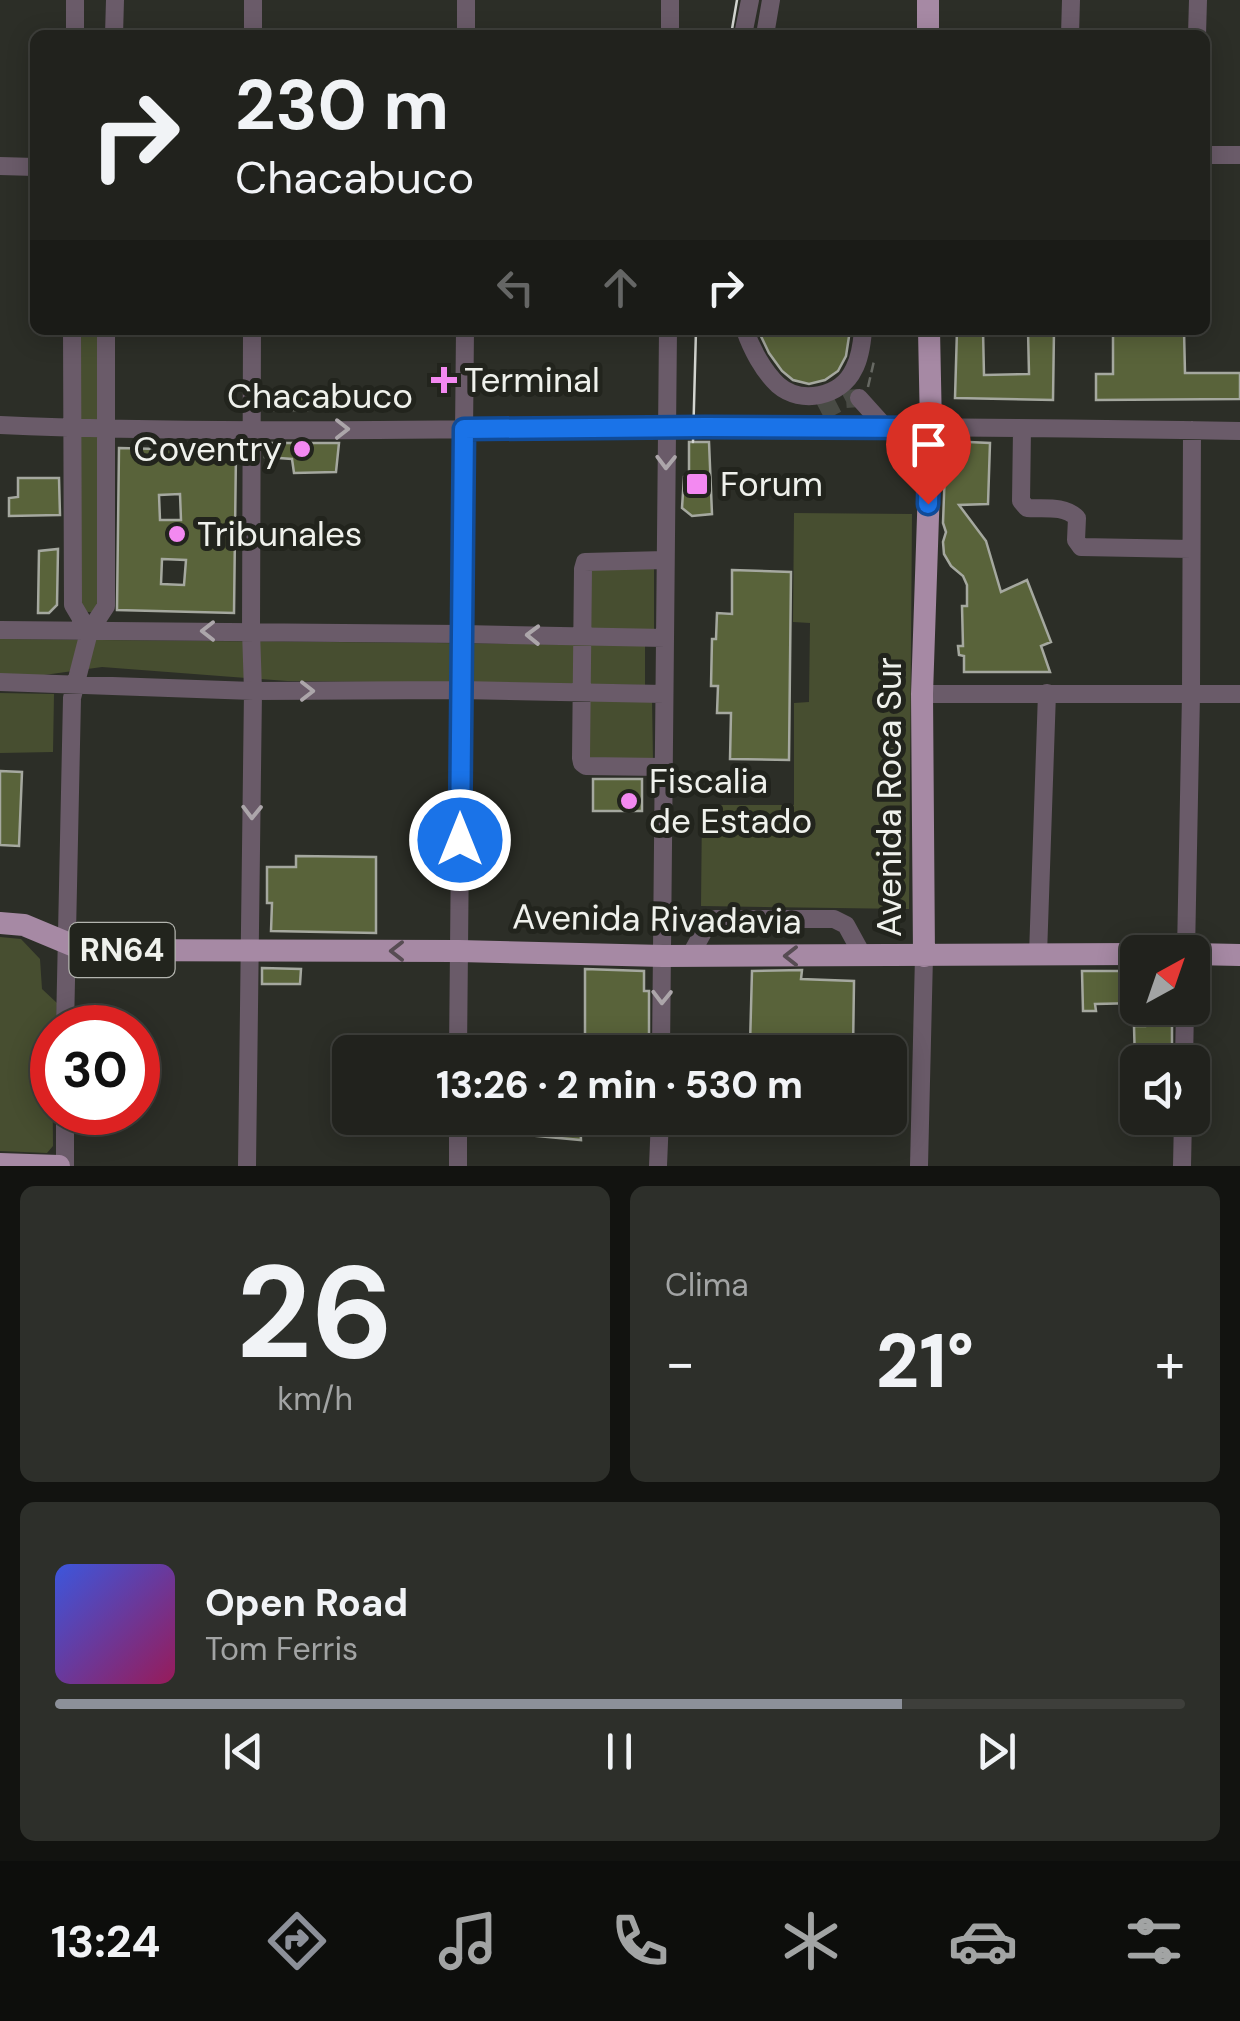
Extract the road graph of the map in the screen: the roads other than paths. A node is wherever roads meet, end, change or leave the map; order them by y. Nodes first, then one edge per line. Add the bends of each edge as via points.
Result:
1 (76, 0) edge
2 (115, 0) edge
3 (253, 0) edge
4 (466, 0) edge
5 (670, 0) edge
6 (750, 0) edge
7 (771, 0) edge
8 (928, 0) edge
9 (1071, 0) edge
10 (1198, 0) edge
11 (75, 30) edge
12 (114, 30) edge
13 (253, 30) edge
14 (466, 30) edge
15 (670, 30) edge
16 (744, 30) edge
17 (766, 30) edge
18 (928, 30) edge
19 (1070, 30) edge
20 (1198, 30) edge
21 (1210, 154) edge
22 (1240, 155) edge
23 (0, 166) edge
24 (30, 166) edge
25 (72, 335) edge
26 (106, 335) edge
27 (252, 335) edge
28 (466, 335) edge
29 (668, 335) edge
30 (746, 335) edge
31 (862, 335) edge
32 (929, 335) edge
33 (858, 398) dead end
34 (821, 412) tunnel mouth
35 (0, 425) edge
36 (72, 428) junction
37 (104, 428) junction
38 (666, 428) junction
39 (790, 428) junction
40 (886, 428) junction
41 (930, 428) junction
42 (253, 429) junction
43 (464, 429) junction
44 (1022, 429) junction
45 (1192, 430) junction
46 (1240, 430) edge
47 (1191, 549) junction
48 (665, 560) junction
49 (0, 630) edge
50 (89, 632) junction
51 (251, 632) junction
52 (463, 634) junction
53 (583, 636) junction
54 (666, 638) junction
55 (0, 682) edge
56 (74, 683) junction
57 (461, 690) junction
58 (253, 692) junction
59 (582, 692) junction
60 (1047, 693) junction
61 (664, 694) junction
62 (922, 694) junction
63 (1190, 694) junction
64 (1240, 694) edge
65 (662, 767) junction
66 (0, 923) edge
67 (1189, 935) edge
68 (66, 944) junction
69 (250, 950) junction
70 (458, 952) junction
71 (1210, 953) edge
72 (1120, 954) edge
73 (1240, 954) edge
74 (1038, 955) junction
75 (663, 956) junction
76 (690, 956) junction
77 (863, 956) junction
78 (924, 956) junction
79 (66, 1005) edge
80 (458, 1035) edge
81 (661, 1035) edge
82 (64, 1135) edge
83 (458, 1135) edge
84 (659, 1135) edge
85 (1183, 1135) edge
86 (0, 1164) edge
87 (62, 1166) edge
88 (247, 1166) edge
89 (458, 1166) edge
90 (658, 1166) edge
91 (919, 1166) edge
92 (1182, 1166) edge

1 - 11 street
2 - 12 street
3 - 13 street
4 - 14 street
5 - 15 street
6 - 16 street
7 - 17 street
8 - 18 main road
9 - 19 street
10 - 20 street
21 - 22 street
23 - 24 street
25 - 36 street
26 - 37 street
27 - 42 street
28 - 43 street
29 - 38 street
30 - 31 street via 780,386 800,396 822,396 846,381
32 - 41 main road, Avenida Roca Sur
33 - 40 street
34 - 39 street
35 - 36 street, Chacabuco
36 - 37 street, Chacabuco
36 - 50 street via 74,605
37 - 42 street, Chacabuco
37 - 50 street via 106,606
38 - 39 street, Chacabuco
38 - 43 street, Chacabuco
38 -> 48 street
39 - 40 street, Chacabuco
40 - 41 street, Chacabuco
41 - 44 street, Chacabuco
41 - 62 main road, Avenida Roca Sur
42 -> 43 street, Chacabuco
42 - 51 street
43 - 52 street
44 - 45 street, Chacabuco
44 - 47 street via 1021,501 1027,508 1071,512 1081,547
45 - 46 street, Chacabuco
45 - 47 street
47 - 63 street
48 - 53 street via 585,562
48 - 54 street
49 - 50 street
51 -> 50 street
50 - 56 street
51 - 52 street
51 - 58 street
53 -> 52 street
52 - 57 street
53 - 54 street
53 - 59 street
54 - 61 street
55 - 56 street
56 - 58 street
56 - 68 street
58 -> 57 street
57 - 59 street
57 - 70 street
58 -> 69 street
59 - 61 street
59 - 65 street via 582,763
60 - 62 street
60 - 63 street
60 - 74 street
61 - 65 street
62 - 78 main road, Avenida Roca Sur
63 - 64 street
63 - 67 street
65 - 75 street
66 - 68 main road, Avenida Rivadavia / RN64
68 - 69 main road, Avenida Rivadavia / RN64 via 84,950
68 - 79 street, RN64
70 -> 69 main road, Avenida Rivadavia
69 - 88 street
70 - 75 main road, Avenida Rivadavia
70 - 80 street
71 - 73 main road
72 - 74 main road, Avenida Rivadavia
74 - 78 main road, Avenida Rivadavia
75 - 76 main road, Avenida Rivadavia
75 -> 81 street
77 -> 76 main road, Avenida Rivadavia
76 - 77 street via 715,919 834,920 846,924
77 - 78 main road, Avenida Rivadavia
78 - 91 street, Avenida Roca Sur
82 - 87 street
83 - 89 street
84 - 90 street
85 - 92 street
86 - 87 main road

